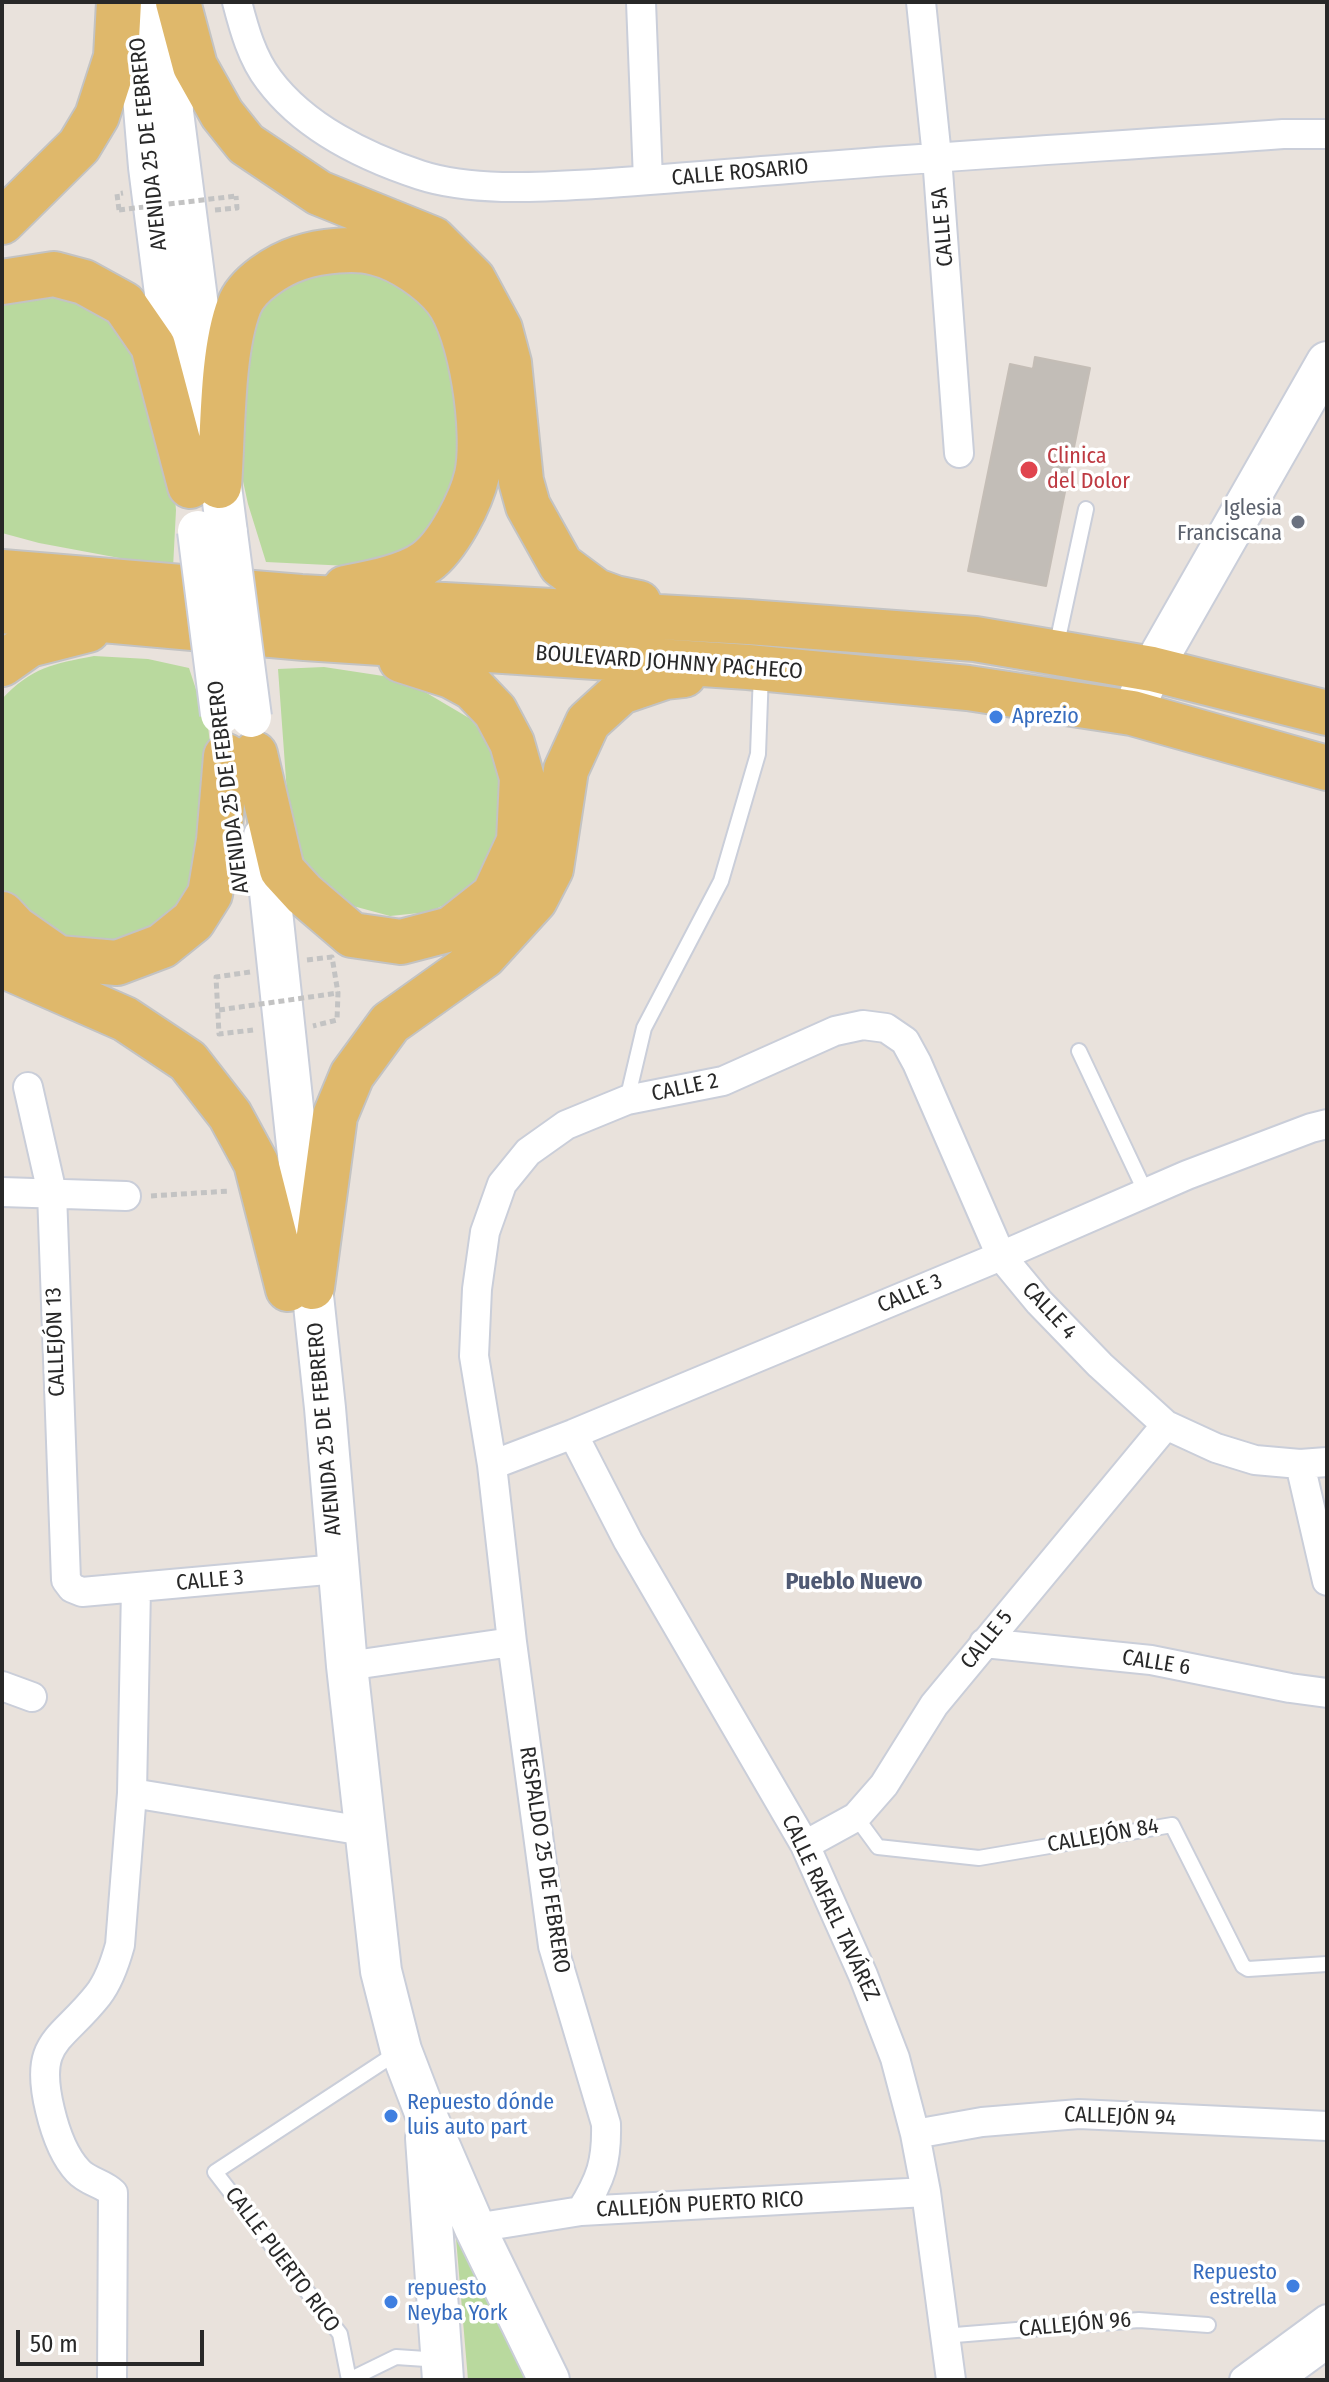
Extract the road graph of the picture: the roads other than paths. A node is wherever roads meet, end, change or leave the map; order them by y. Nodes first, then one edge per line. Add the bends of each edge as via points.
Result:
1 (119, 2) edge
2 (135, 2) edge
3 (170, 2) edge
4 (178, 2) edge
5 (237, 2) edge
6 (641, 2) edge
7 (921, 2) edge
8 (1327, 134) edge
9 (937, 157) junction
10 (648, 180) junction
11 (2, 222) edge
12 (2, 282) edge
13 (1327, 362) edge
14 (959, 453) dead end
15 (205, 486) junction
16 (1086, 509) dead end
17 (2, 551) edge
18 (2, 572) edge
19 (132, 602) junction
20 (2, 611) edge
21 (303, 617) junction
22 (748, 622) junction
23 (1055, 652) junction
24 (2, 664) edge
25 (754, 667) junction
26 (1152, 669) junction
27 (1132, 713) junction
28 (1327, 713) edge
29 (238, 735) junction
30 (1327, 768) edge
31 (2, 914) edge
32 (2, 965) edge
33 (886, 1028) joint
34 (1079, 1051) dead end
35 (28, 1087) dead end
36 (627, 1100) junction
37 (1327, 1124) edge
38 (502, 1184) joint
39 (2, 1192) edge
40 (52, 1193) junction
41 (1146, 1193) junction
42 (126, 1196) road end
43 (1001, 1256) junction
44 (300, 1288) junction
45 (1166, 1425) junction
46 (573, 1434) junction
47 (1313, 1463) edge
48 (492, 1465) junction
49 (338, 1569) junction
50 (1327, 1581) edge
51 (136, 1588) junction
52 (82, 1592) joint
53 (512, 1642) junction
54 (984, 1643) junction
55 (347, 1666) junction
56 (2, 1686) edge
57 (1327, 1693) edge
58 (32, 1697) dead end
59 (132, 1793) junction
60 (856, 1817) junction
61 (364, 1831) junction
62 (805, 1845) junction
63 (1327, 1964) edge
64 (401, 2050) junction
65 (424, 2110) junction
66 (1327, 2126) edge
67 (915, 2134) junction
68 (926, 2192) junction
69 (581, 2211) junction
70 (475, 2228) junction
71 (1327, 2319) edge
72 (1208, 2325) dead end
73 (943, 2336) junction
74 (1327, 2344) edge
75 (442, 2370) edge
76 (112, 2380) edge
77 (349, 2380) edge
78 (549, 2380) edge
79 (930, 2380) edge
80 (951, 2380) edge
81 (1244, 2380) edge
82 (1278, 2380) edge

1 - 11 main road via 116,57 97,116 79,146
2 - 15 main road, AVENIDA 25 DE FEBRERO via 149,167
3 - 15 main road, AVENIDA 25 DE FEBRERO via 173,112
4 - 22 main road via 195,66 246,144 319,193 433,239 473,279 500,329 509,363 528,506 561,565 615,598
5 - 10 street, CALLE ROSARIO via 246,37 268,79 302,115 361,152 423,176 488,186
6 - 10 street
7 - 9 street, CALLE 5A
8 - 9 street, CALLE ROSARIO
9 - 10 street, CALLE ROSARIO
9 - 14 street, CALLE 5A
12 - 15 main road via 54,274 84,282 124,304 153,346
13 - 26 main road
15 - 21 main road via 240,303 260,280 286,262 319,251 376,252 423,275 447,300 472,368 480,444 477,475 459,524 426,562
15 - 29 main road, AVENIDA 25 DE FEBRERO, bridge
16 - 23 lane
17 - 19 main road
18 - 19 main road, BOULEVARD JOHNNY PACHECO
19 - 20 main road, BOULEVARD JOHNNY PACHECO
19 - 21 main road, BOULEVARD JOHNNY PACHECO
19 - 24 main road via 29,645
21 - 22 main road, BOULEVARD JOHNNY PACHECO
21 - 25 main road, BOULEVARD JOHNNY PACHECO
21 - 29 main road via 451,676 473,688 495,711 522,778 519,841 494,895 451,929 401,942 352,935 282,870
22 - 23 main road, BOULEVARD JOHNNY PACHECO via 975,639
23 - 26 main road, BOULEVARD JOHNNY PACHECO
25 - 27 main road, BOULEVARD JOHNNY PACHECO via 968,688
25 - 36 lane via 758,754 721,881 644,1028
25 - 44 main road via 665,677 621,692 588,722 566,770 551,869 535,900 484,956 390,1023 352,1075 335,1116
26 - 27 main road
26 - 28 main road, BOULEVARD JOHNNY PACHECO
27 - 30 main road, BOULEVARD JOHNNY PACHECO
29 - 31 main road via 210,894 193,921 162,946 117,963 58,958
29 - 44 main road, AVENIDA 25 DE FEBRERO
32 - 44 main road via 125,1019 188,1061 230,1115 256,1163
33 - 36 street, CALLE 2 via 863,1025 835,1031 723,1081
33 - 43 street, CALLE 4 via 905,1041 917,1063
34 - 41 lane
35 - 40 street, CALLEJÓN 13
36 - 38 street, CALLE 2 via 566,1125 528,1152
37 - 41 street, CALLE 3
38 - 48 street, RESPALDO 25 DE FEBRERO via 485,1232 474,1356
39 - 40 street
40 - 42 street
40 - 52 street, CALLEJÓN 13 via 66,1580
41 - 43 street, CALLE 3
43 - 45 street, CALLE 4 via 1039,1302
43 - 46 street, CALLE 3
44 - 49 main road, AVENIDA 25 DE FEBRERO via 302,1412
45 - 47 street, CALLE 4 via 1255,1460
45 - 54 street, CALLE 5
46 - 48 street, CALLE 3
46 - 62 street, CALLE RAFAEL TAVÁREZ via 628,1541
47 - 50 street
48 - 53 street, RESPALDO 25 DE FEBRERO
49 - 51 street, CALLE 3
49 - 55 main road, AVENIDA 25 DE FEBRERO
51 - 52 street, CALLE 3
51 - 59 street
53 - 55 street
53 - 69 street, RESPALDO 25 DE FEBRERO via 553,1946 606,2124 607,2151 599,2181
54 - 57 street, CALLE 6 via 1151,1660
54 - 60 street, CALLE 5
55 - 61 main road, AVENIDA 25 DE FEBRERO
56 - 58 street
59 - 61 street
59 - 76 street via 117,1957 98,1995 52,2045 43,2074 66,2156 88,2181 113,2193
60 - 62 street, CALLE 5
60 - 63 lane, CALLEJÓN 84 via 878,1847 975,1858 1172,1825 1243,1966
61 - 64 main road, AVENIDA 25 DE FEBRERO via 381,1971
62 - 67 street, CALLE RAFAEL TAVÁREZ via 895,2058
64 - 65 main road, AVENIDA 25 DE FEBRERO
64 - 77 lane, CALLE PUERTO RICO via 215,2172 340,2334
65 - 70 main road, AVENIDA 25 DE FEBRERO
65 - 75 main road
66 - 67 street, CALLEJÓN 94 via 1079,2114
67 - 68 street, CALLE RAFAEL TAVÁREZ
68 - 69 street, CALLEJÓN PUERTO RICO
68 - 73 street, CALLE RAFAEL TAVÁREZ
69 - 70 street, CALLEJÓN PUERTO RICO
70 - 78 main road, AVENIDA 25 DE FEBRERO
71 - 81 street
72 - 73 lane, CALLEJÓN 96 via 1139,2320
73 - 79 street
73 - 80 street, CALLE RAFAEL TAVÁREZ
74 - 82 street
75 - 77 lane via 396,2357

